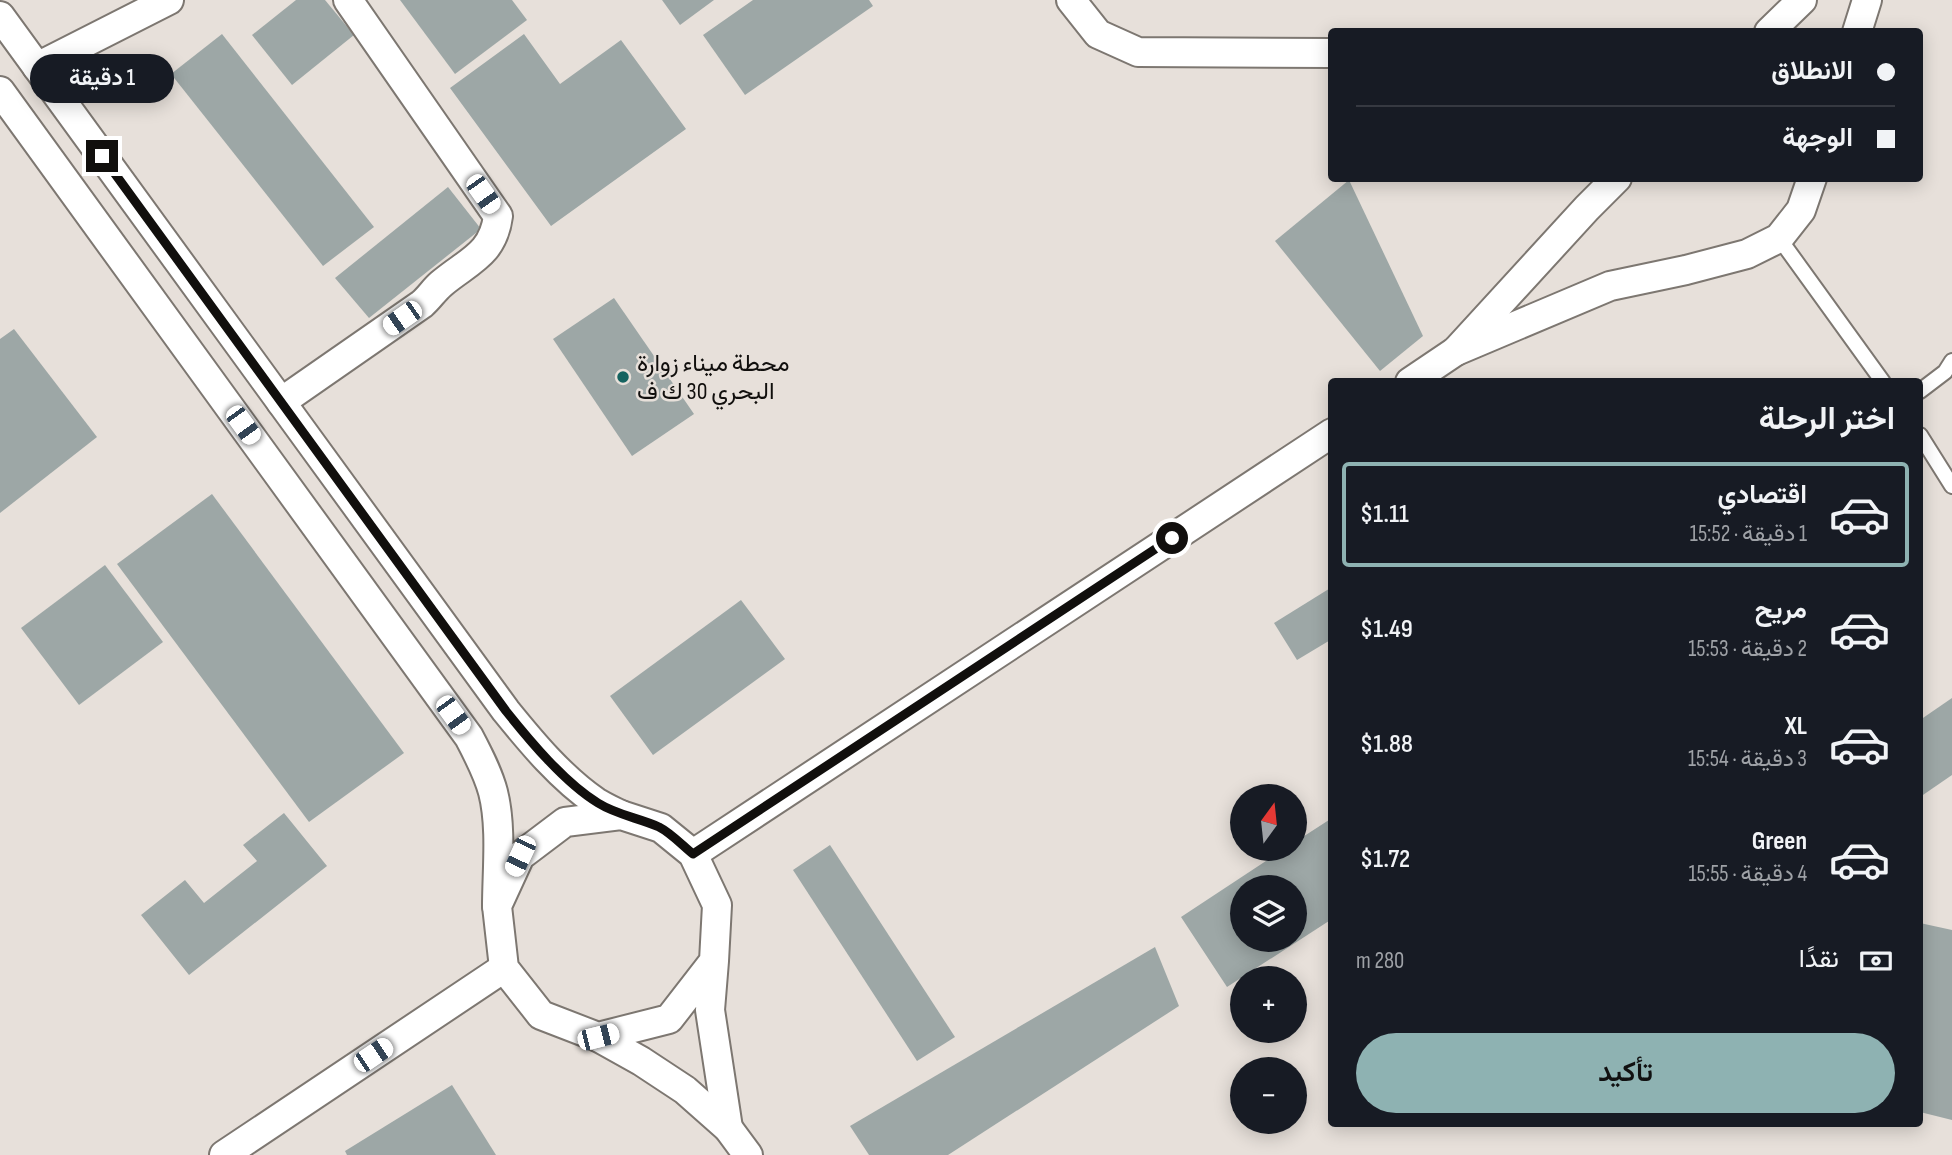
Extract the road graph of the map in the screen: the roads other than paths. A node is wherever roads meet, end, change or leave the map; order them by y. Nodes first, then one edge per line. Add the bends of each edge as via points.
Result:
1 (169, 0) edge
2 (348, 0) edge
3 (1071, 0) edge
4 (1802, 0) edge
5 (1867, 0) edge
6 (0, 16) edge
7 (1773, 28) edge
8 (1858, 28) edge
9 (1328, 53) edge
10 (37, 67) junction
11 (0, 91) edge
12 (1613, 182) edge
13 (1811, 182) edge
14 (1779, 238) junction
15 (1456, 351) junction
16 (1952, 361) edge
17 (1415, 378) edge
18 (1880, 378) edge
19 (1923, 389) edge
20 (281, 402) junction
21 (1328, 436) edge
22 (1923, 440) edge
23 (1952, 486) edge
24 (621, 815) junction
25 (693, 854) junction
26 (497, 906) junction
27 (714, 961) junction
28 (504, 968) junction
29 (598, 1037) junction
30 (728, 1128) junction
31 (240, 1151) edge
32 (748, 1155) edge

1 - 10 street
2 - 20 street via 498,216 493,239 485,250 422,304
3 - 9 street via 1098,34 1138,52
4 - 7 street
5 - 8 street
6 - 10 street
10 - 20 street
11 - 26 street via 469,737 493,793
12 - 15 street
13 - 14 street via 1801,210
14 - 15 street via 1747,254 1610,286
14 - 18 lane
15 - 17 street
16 - 19 lane
20 - 24 street via 533,744 597,803
21 - 25 street
22 - 23 lane
24 - 25 street via 661,828
24 - 26 street via 565,822 520,856
25 - 27 street via 717,905
26 - 28 street
27 - 29 street via 669,1019
27 - 30 street via 710,1010
28 - 29 street via 541,1015
28 - 31 street
29 - 30 street via 685,1090
30 - 32 street

